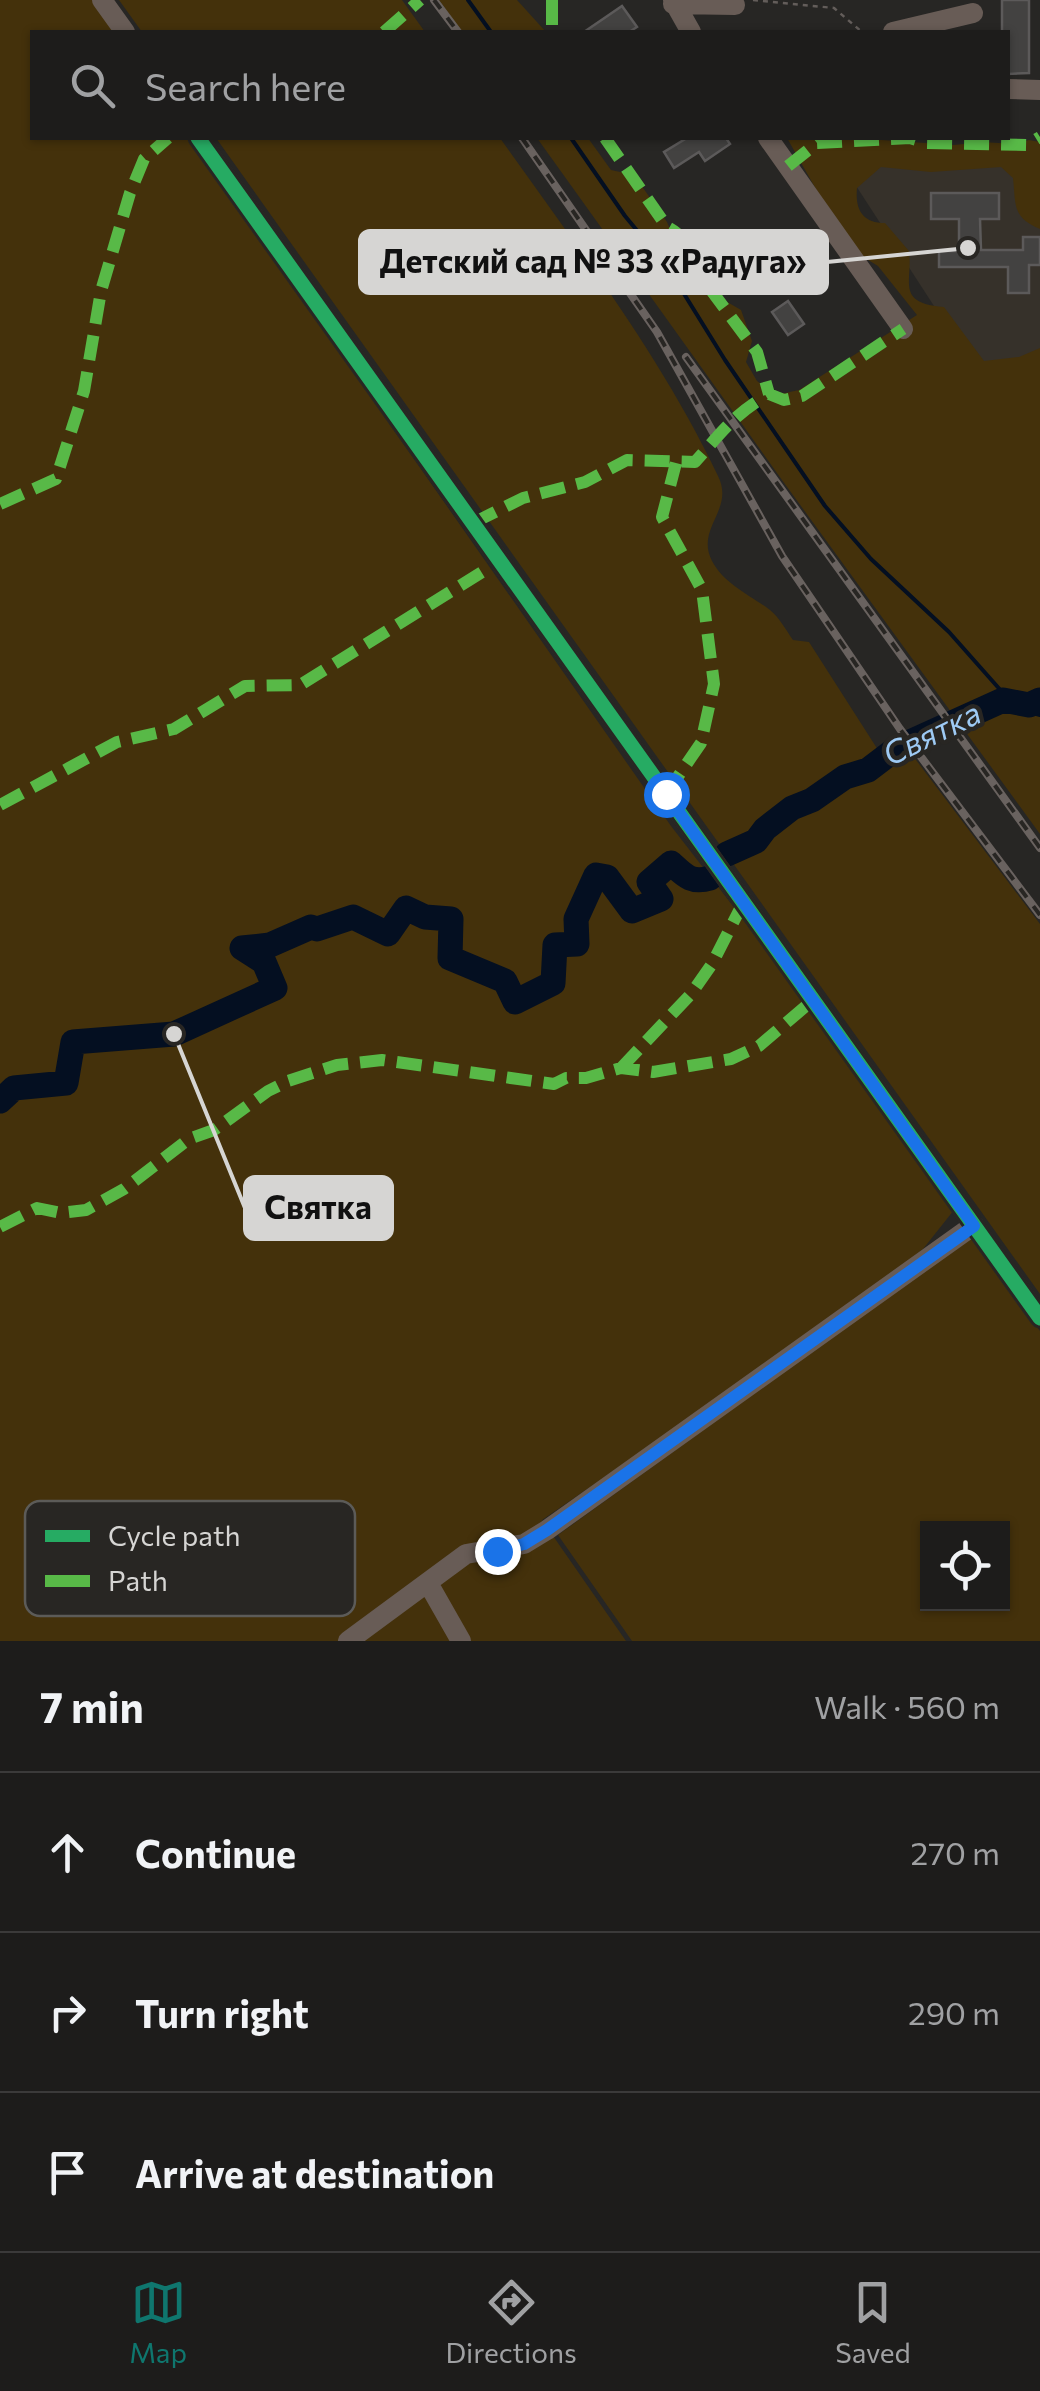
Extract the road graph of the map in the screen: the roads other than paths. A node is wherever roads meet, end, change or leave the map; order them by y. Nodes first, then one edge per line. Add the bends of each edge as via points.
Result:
1 (102, 0) edge
2 (673, 2) edge
3 (744, 2) edge
4 (973, 15) edge
5 (123, 30) edge
6 (690, 30) edge
7 (902, 30) edge
8 (1010, 89) edge
9 (1040, 90) edge
10 (199, 140) edge
11 (769, 140) edge
12 (903, 329) dead end
13 (974, 1226) junction
14 (1040, 1318) edge
15 (428, 1582) junction
16 (348, 1641) edge
17 (461, 1641) edge

1 - 5 street
2 - 3 street
2 - 6 street
4 - 7 street
8 - 9 street
10 - 13 street
11 - 12 street
13 - 14 street
13 - 15 street via 547,1530 524,1544 466,1554
15 - 16 street
15 - 17 street

